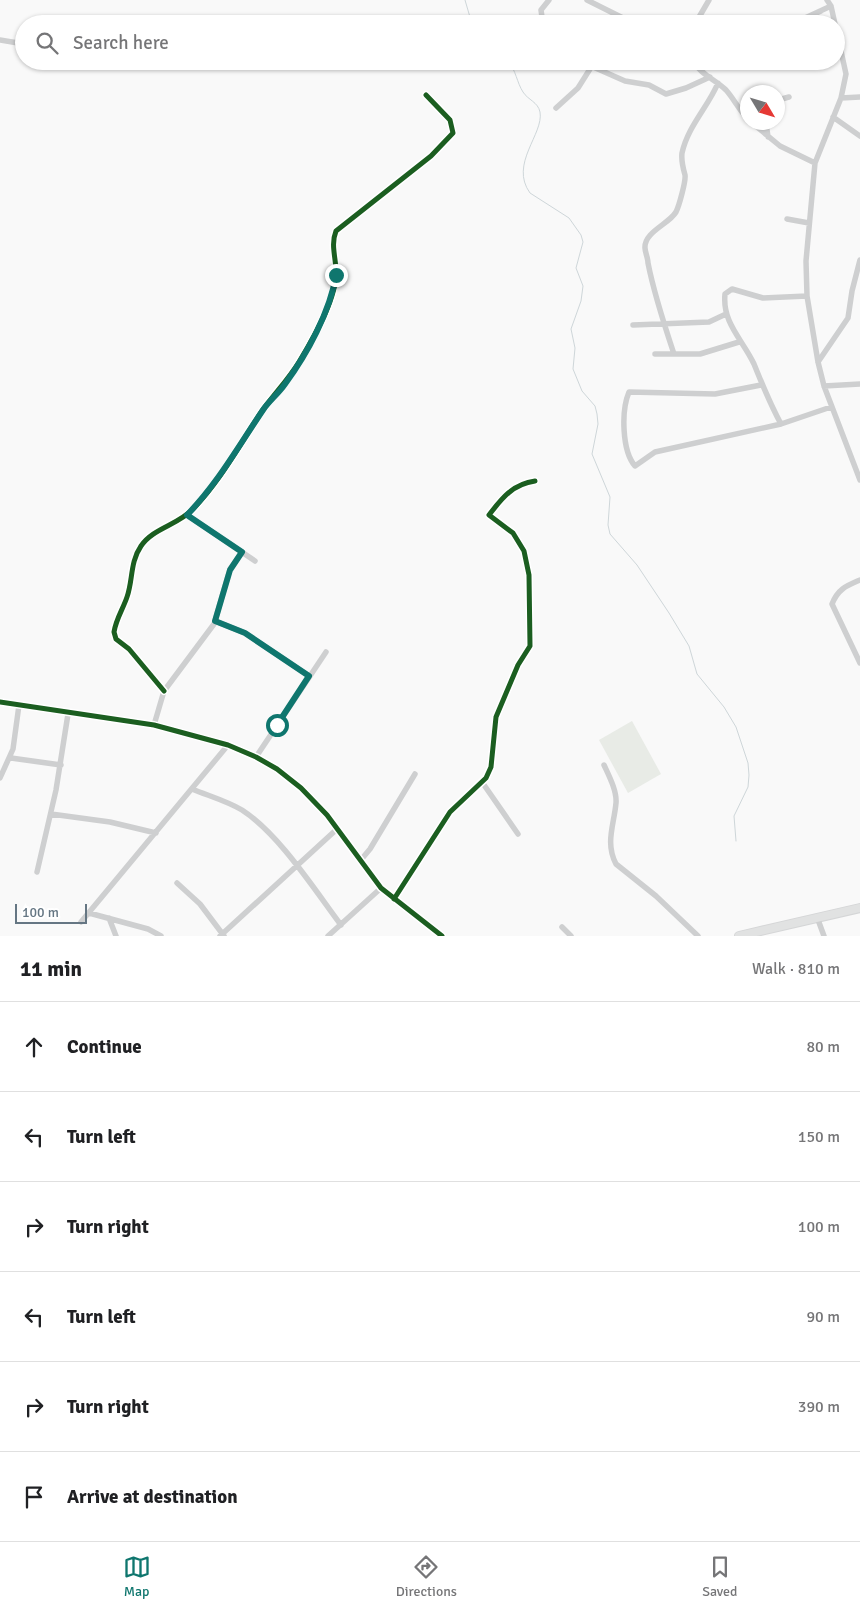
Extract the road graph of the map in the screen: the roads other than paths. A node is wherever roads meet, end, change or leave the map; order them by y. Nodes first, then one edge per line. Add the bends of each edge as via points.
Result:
1 (549, 0) edge
2 (587, 0) edge
3 (709, 0) edge
4 (827, 0) edge
5 (831, 6) junction
6 (820, 11) dead end
7 (542, 15) edge
8 (617, 15) edge
9 (700, 15) edge
10 (811, 15) edge
11 (812, 15) edge
12 (833, 15) edge
13 (0, 40) edge
14 (15, 42) edge
15 (845, 69) edge
16 (589, 70) edge
17 (605, 70) edge
18 (700, 70) edge
19 (710, 77) junction
20 (718, 83) junction
21 (426, 95) dead end
22 (790, 96) dead end
23 (860, 97) edge
24 (785, 98) edge
25 (841, 98) junction
26 (556, 108) dead end
27 (740, 109) edge
28 (833, 117) junction
29 (760, 130) edge
30 (767, 130) edge
31 (860, 136) edge
32 (768, 137) junction
33 (815, 163) junction
34 (787, 219) dead end
35 (809, 222) junction
36 (860, 260) edge
37 (807, 296) junction
38 (726, 314) junction
39 (664, 323) junction
40 (633, 325) dead end
41 (740, 342) junction
42 (655, 354) dead end
43 (674, 354) junction
44 (818, 362) junction
45 (860, 384) edge
46 (761, 385) junction
47 (824, 386) junction
48 (831, 407) junction
49 (781, 424) junction
50 (860, 478) edge
51 (535, 481) dead end
52 (187, 515) junction
53 (242, 552) junction
54 (255, 561) dead end
55 (860, 580) edge
56 (215, 621) junction
57 (326, 652) dead end
58 (860, 662) edge
59 (309, 676) junction
60 (164, 691) junction
61 (0, 702) edge
62 (19, 705) junction
63 (68, 714) junction
64 (154, 725) junction
65 (228, 745) junction
66 (256, 757) junction
67 (11, 758) junction
68 (60, 765) junction
69 (604, 765) dead end
70 (414, 774) dead end
71 (0, 778) edge
72 (482, 782) junction
73 (192, 789) junction
74 (51, 814) junction
75 (337, 829) junction
76 (156, 833) junction
77 (518, 834) dead end
78 (360, 861) junction
79 (297, 868) junction
80 (37, 872) dead end
81 (176, 883) dead end
82 (381, 888) junction
83 (394, 899) junction
84 (860, 908) edge
85 (89, 912) junction
86 (817, 917) junction
87 (109, 918) junction
88 (81, 922) dead end
89 (340, 924) junction
90 (562, 927) dead end
91 (222, 935) edge
92 (116, 936) edge
93 (161, 936) edge
94 (328, 936) edge
95 (442, 936) edge
96 (571, 936) edge
97 (698, 936) edge
98 (739, 936) edge
99 (824, 936) edge

1 - 7 street via 541,10
2 - 8 street
3 - 9 street
4 - 5 street
5 - 11 street
5 - 12 street
6 - 10 street
13 - 14 street
15 - 25 street
16 - 26 street via 578,88
17 - 19 street via 666,94
18 - 19 street
19 - 20 street
20 - 27 street
20 - 39 street via 698,114 682,154 685,178 679,205 671,219 650,236 645,248
21 - 52 street via 450,120 453,133 430,156 336,231 332,240 336,275 333,290 316,330 284,385 263,409 229,464
22 - 24 street
23 - 25 street
25 - 28 street
28 - 31 street
28 - 33 street
29 - 32 street
30 - 32 street
32 - 33 street
33 - 35 street
34 - 35 street
35 - 37 street
36 - 44 street via 848,318
37 - 38 street via 778,299 728,290 724,302
37 - 44 street
38 - 39 street via 709,322
38 - 41 street
39 - 40 street
39 - 43 street
41 - 43 street via 700,354
41 - 46 street via 753,362
42 - 43 street
44 - 47 street
45 - 47 street
46 - 49 street
46 - 49 street via 715,394 628,392 624,431 628,458 634,466 655,452
47 - 48 street
48 - 49 street
48 - 50 street
51 - 72 street via 514,487 489,515 513,533 524,551 529,575 531,628 530,646 518,665 496,717 491,767
52 - 53 street
52 - 60 street via 154,533 140,548 131,571 128,597 114,632
53 - 54 street
53 - 56 street via 230,570
55 - 58 street via 843,587 832,604
56 - 59 street via 245,633
56 - 60 street
57 - 59 street
59 - 66 street
60 - 64 street
61 - 62 street
62 - 63 street
62 - 67 street
63 - 64 street
63 - 68 street
64 - 65 street
65 - 66 street
65 - 73 street
66 - 75 street via 301,788
67 - 68 street
67 - 71 street
68 - 74 street
69 - 97 street via 616,802 610,841 612,857
70 - 78 street
72 - 77 street
72 - 83 street via 450,812
73 - 76 street
73 - 79 street via 244,812 270,834
74 - 76 street via 110,822
74 - 80 street
75 - 78 street
75 - 79 street
76 - 85 street
78 - 82 street
79 - 89 street
79 - 91 street
81 - 91 street via 200,904
82 - 83 street
82 - 89 street
83 - 95 street
84 - 86 street
85 - 87 street
85 - 88 street
86 - 98 street
86 - 99 street
87 - 92 street
87 - 93 street
89 - 94 street
90 - 96 street

